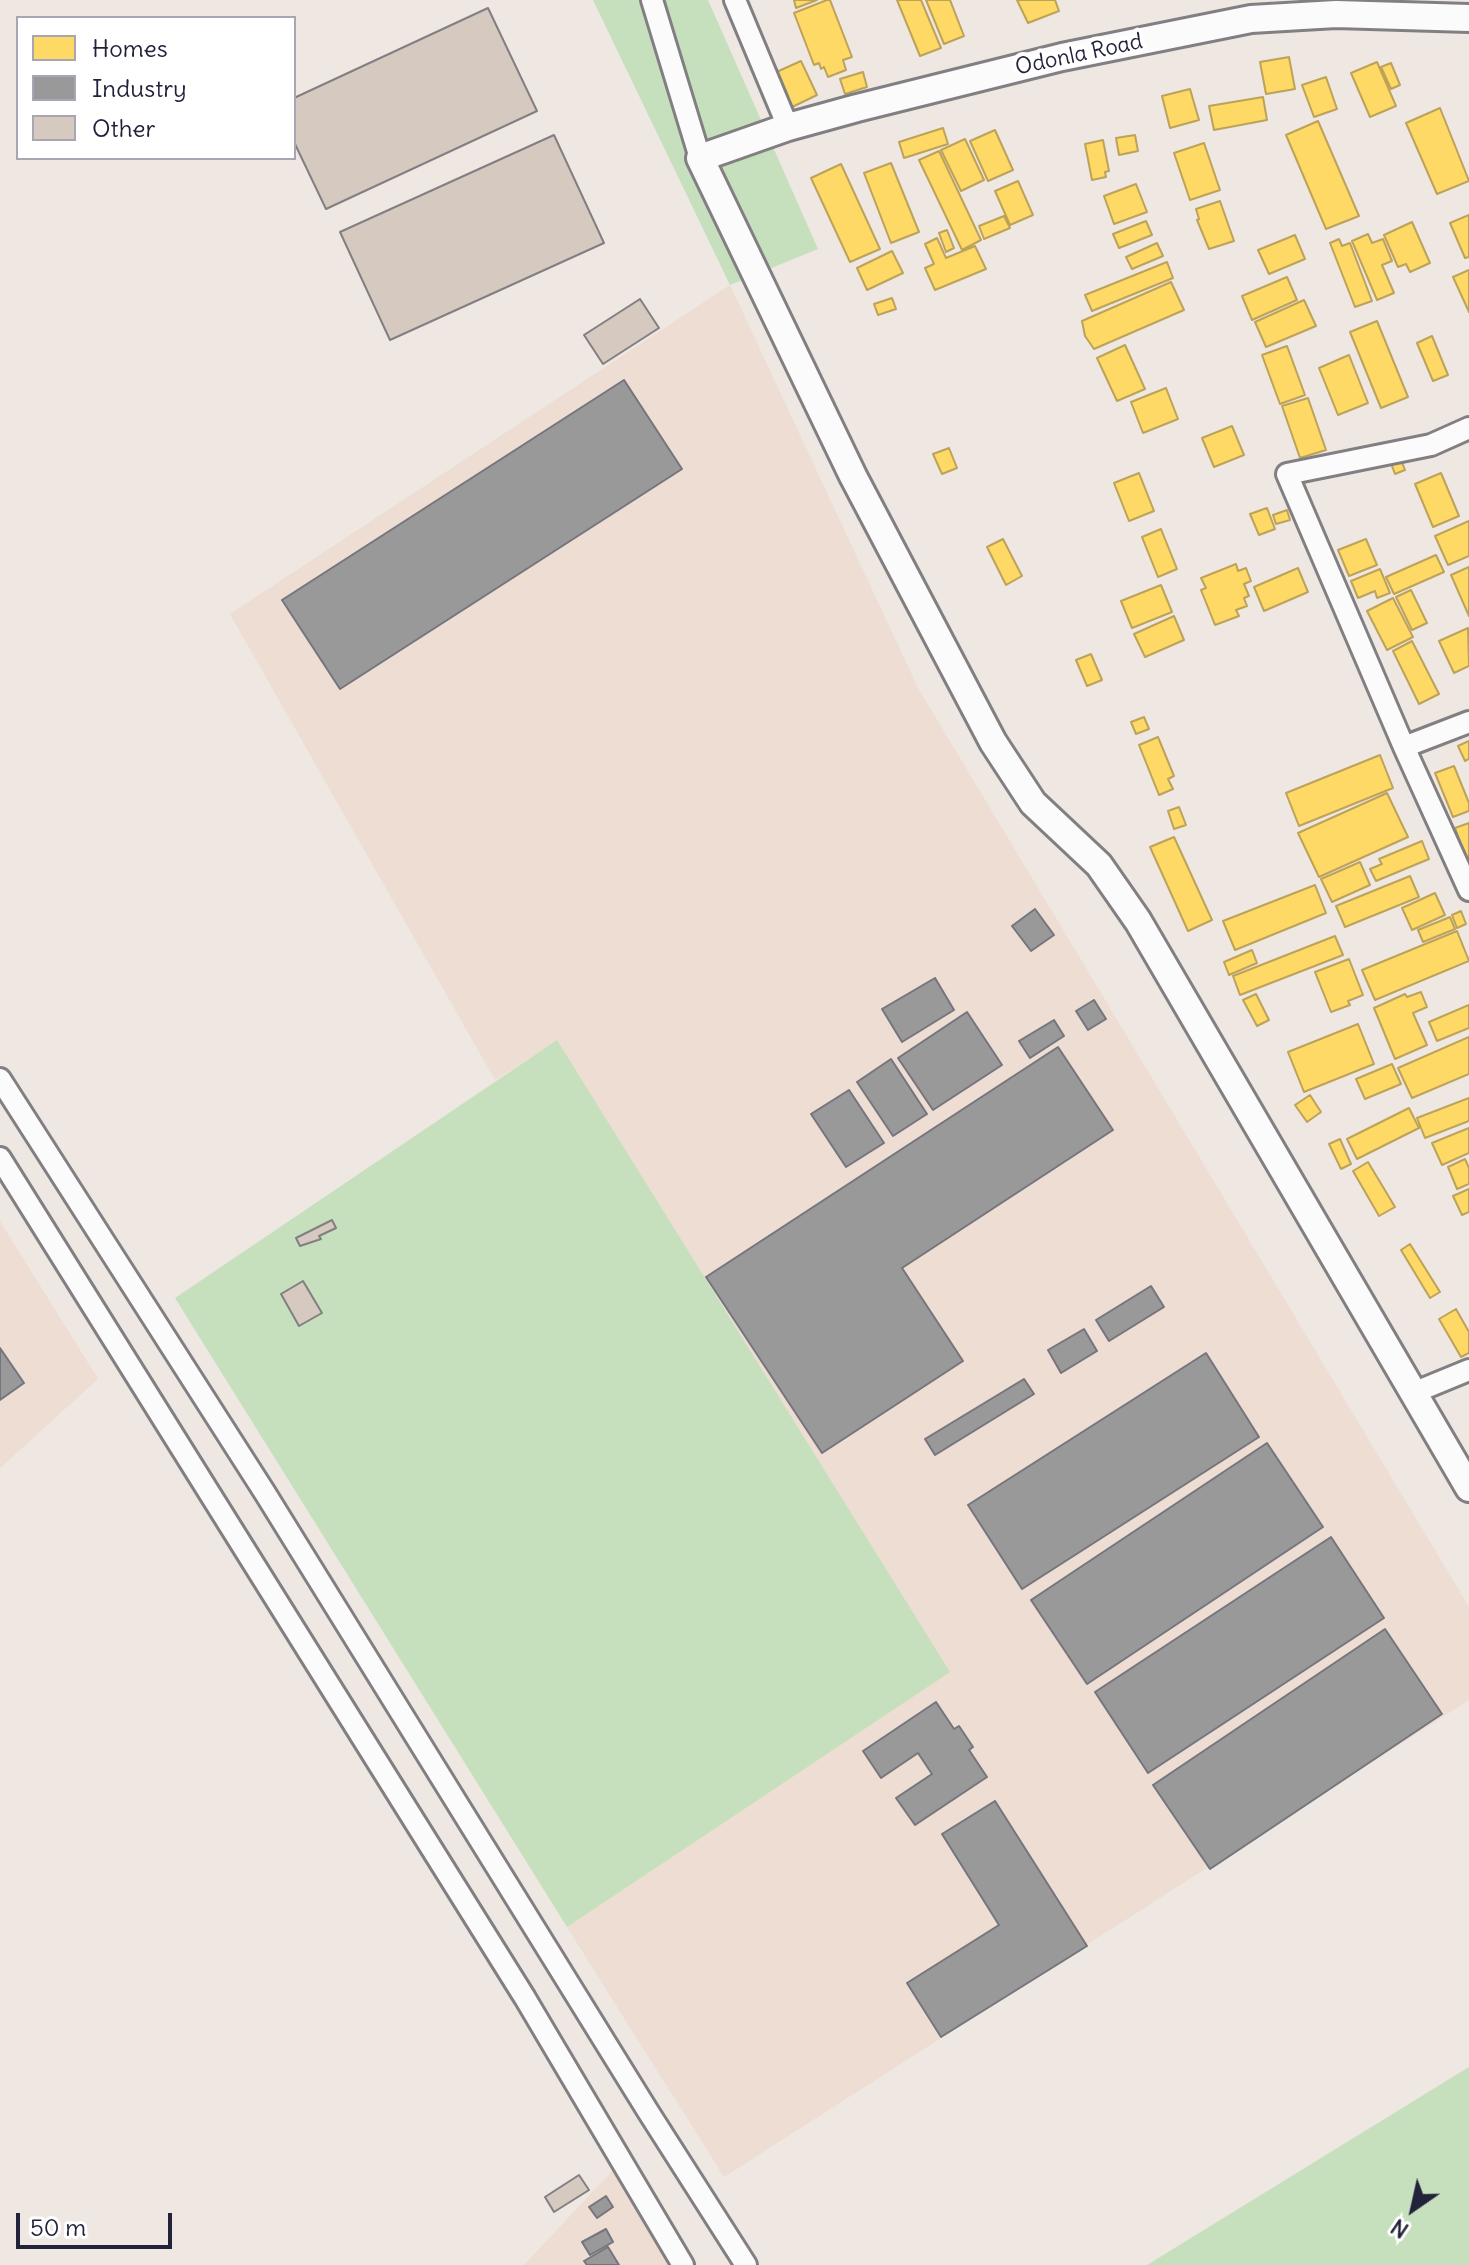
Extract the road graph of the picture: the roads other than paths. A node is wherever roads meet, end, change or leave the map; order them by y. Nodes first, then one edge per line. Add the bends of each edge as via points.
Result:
1 (652, 0) edge
2 (737, 0) edge
3 (1469, 18) edge
4 (788, 127) junction
5 (700, 158) junction
6 (1469, 428) edge
7 (1469, 722) edge
8 (1404, 747) junction
9 (1469, 890) edge
10 (0, 1079) edge
11 (0, 1158) edge
12 (1469, 1370) edge
13 (1413, 1393) junction
14 (1469, 1488) edge
15 (683, 2265) edge
16 (746, 2265) edge

1 - 5 street
2 - 4 street
3 - 4 street, Odonla Road via 1336,14 1251,19 1062,57
4 - 5 street, Odonla Road
5 - 13 street via 853,476 993,742 1033,803 1115,885
6 - 8 street via 1431,445 1287,474
7 - 8 street
8 - 9 street
10 - 16 street
11 - 15 street via 525,1998
12 - 13 street
13 - 14 street

